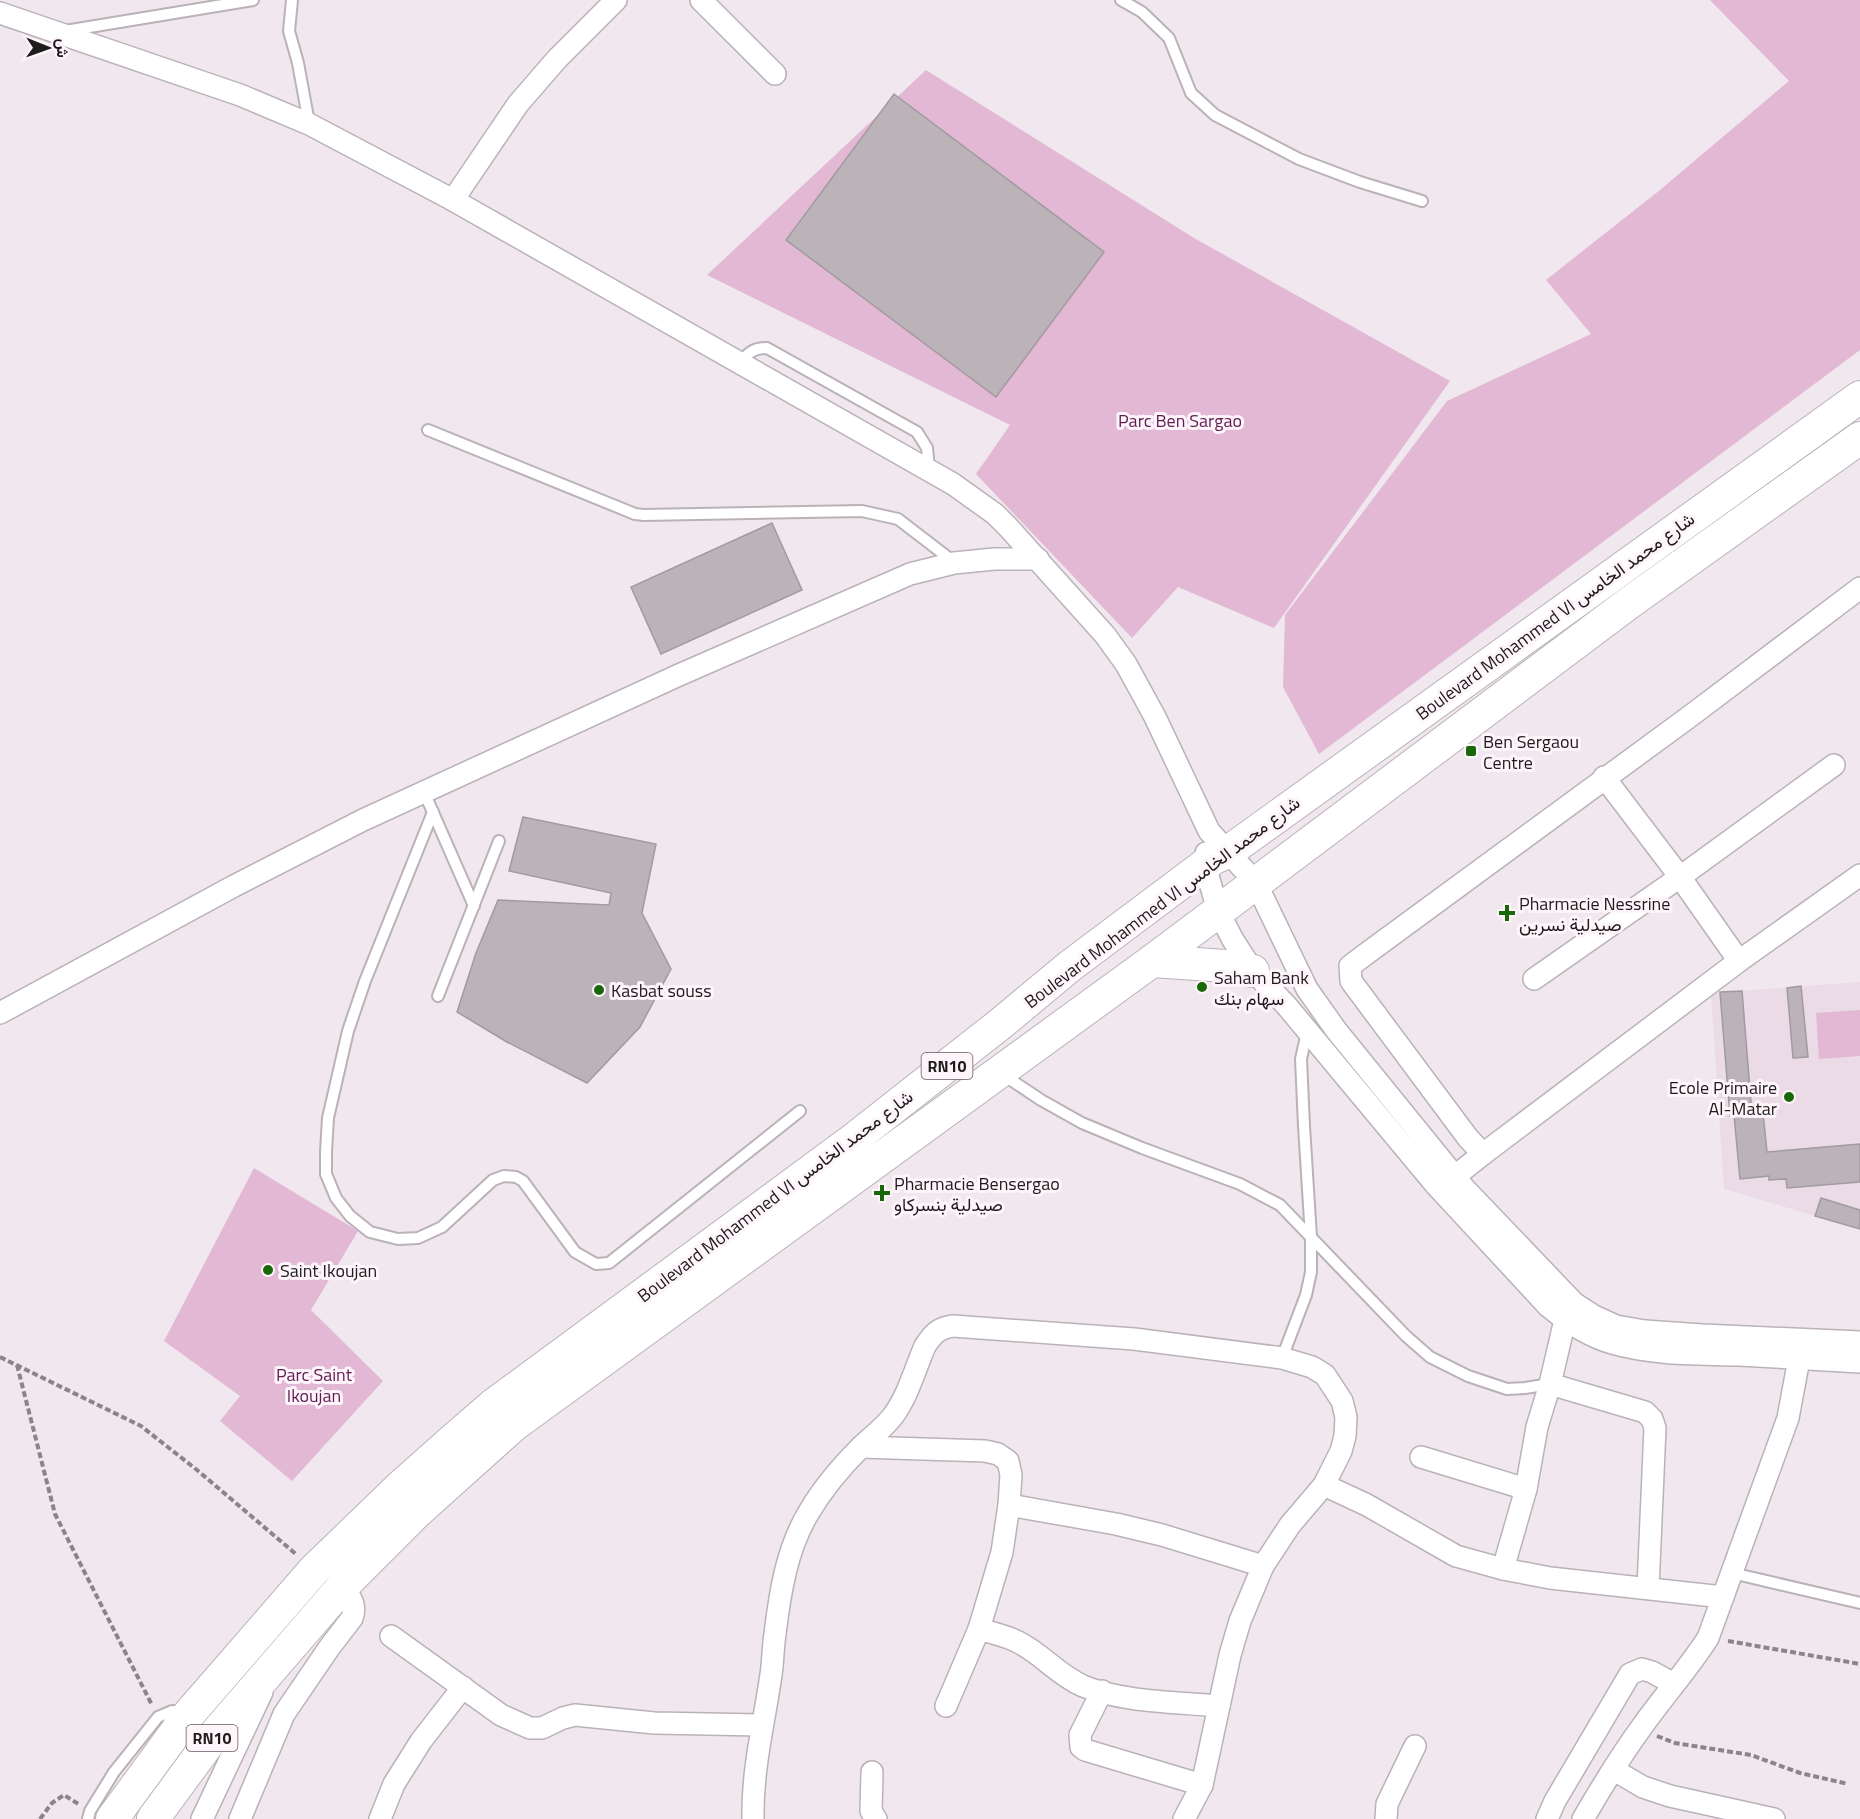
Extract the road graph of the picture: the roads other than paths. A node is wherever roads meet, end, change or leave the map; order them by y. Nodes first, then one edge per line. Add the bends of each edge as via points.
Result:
1 (253, 0) edge
2 (292, 0) edge
3 (616, 0) edge
4 (701, 0) edge
5 (1121, 0) edge
6 (0, 13) edge
7 (59, 32) junction
8 (774, 75) dead end
9 (309, 124) junction
10 (453, 200) junction
11 (1422, 201) dead end
12 (1860, 397) edge
13 (428, 430) dead end
14 (1860, 438) edge
15 (1038, 559) junction
16 (954, 562) junction
17 (1860, 588) edge
18 (1834, 765) dead end
19 (1604, 777) junction
20 (424, 792) junction
21 (433, 812) junction
22 (499, 841) dead end
23 (1214, 849) junction
24 (1860, 875) edge
25 (1680, 877) junction
26 (1256, 883) junction
27 (474, 906) junction
28 (1218, 911) junction
29 (1152, 961) junction
30 (1739, 961) junction
31 (1253, 970) junction
32 (1534, 979) dead end
33 (438, 996) dead end
34 (0, 1013) edge
35 (1307, 1032) junction
36 (1000, 1072) junction
37 (800, 1111) dead end
38 (1484, 1154) junction
39 (1454, 1177) junction
40 (1311, 1237) junction
41 (1565, 1320) junction
42 (1860, 1342) edge
43 (1282, 1358) junction
44 (1799, 1359) junction
45 (1860, 1362) edge
46 (1550, 1384) junction
47 (861, 1447) junction
48 (1422, 1457) dead end
49 (1324, 1485) junction
50 (1526, 1489) junction
51 (1009, 1505) junction
52 (1263, 1566) junction
53 (1503, 1569) junction
54 (1732, 1573) junction
55 (343, 1586) junction
56 (1648, 1588) junction
57 (1723, 1597) junction
58 (1860, 1603) edge
59 (979, 1629) junction
60 (391, 1636) dead end
61 (277, 1662) junction
62 (1674, 1684) junction
63 (463, 1687) junction
64 (1102, 1691) junction
65 (946, 1706) dead end
66 (1219, 1706) junction
67 (189, 1714) junction
68 (761, 1725) junction
69 (1415, 1746) dead end
70 (1614, 1770) junction
71 (872, 1772) dead end
72 (1203, 1785) junction
73 (97, 1816) edge
74 (153, 1819) edge
75 (202, 1819) edge
76 (240, 1819) edge
77 (381, 1819) edge
78 (753, 1819) edge
79 (876, 1819) edge
80 (1184, 1819) edge
81 (1386, 1819) edge
82 (1547, 1819) edge
83 (1583, 1819) edge
84 (1774, 1819) edge

1 - 7 lane
2 - 9 lane via 289,31
3 - 10 street via 518,104
4 - 8 street
5 - 11 lane via 1142,12 1169,38 1191,93 1215,115 1299,159
6 - 7 street
7 - 9 street via 240,95
9 - 10 street
10 - 15 street via 953,484 995,514
12 - 23 main road, Boulevard Mohammed VI شارع محمد الخامس / RN10
13 - 16 lane via 635,514 862,511 898,519
14 - 26 main road, Boulevard Mohammed VI شارع محمد الخامس / RN10 via 1629,603
15 - 16 street
15 - 23 street via 1126,664 1155,717
16 - 20 street via 910,574
17 - 19 street
18 - 25 street
19 - 25 street
19 - 38 street via 1350,966 1351,981 1368,1005
20 - 21 lane
20 - 34 street via 234,886
21 - 27 lane
21 - 37 lane via 365,981 348,1031 328,1118 327,1174 336,1198 350,1216 370,1232 398,1239 418,1238 442,1227 493,1180 504,1176 516,1178 523,1181 575,1252 596,1264 609,1263
22 - 27 lane
23 - 26 street
23 - 28 street
23 - 67 main road, Boulevard Mohammed VI شارع محمد الخامس / RN10 via 850,1142 492,1406 314,1570
24 - 30 street
25 - 30 street
25 - 32 street
26 - 28 main road, Boulevard Mohammed VI شارع محمد الخامس / RN10
26 - 39 street via 1307,989
27 - 33 lane
28 - 29 main road, Boulevard Mohammed VI شارع محمد الخامس / RN10
28 - 31 street
29 - 31 main road
29 - 36 main road, Boulevard Mohammed VI شارع محمد الخامس / RN10
30 - 38 street
31 - 35 street
35 - 40 lane via 1301,1059
35 - 41 street via 1435,1184
36 - 40 lane via 1082,1123 1240,1184 1280,1205
36 - 55 main road, Boulevard Mohammed VI شارع محمد الخامس / RN10 via 514,1425 417,1512
38 - 39 street
39 - 42 street via 1574,1304 1616,1326 1702,1335
40 - 43 lane via 1311,1272 1306,1295
40 - 46 lane via 1430,1357 1507,1389
41 - 44 street via 1591,1335 1635,1348
41 - 46 street
43 - 47 street via 1134,1339 944,1327 925,1346 897,1410
43 - 49 street via 1325,1375 1342,1401 1345,1436
44 - 45 street
44 - 54 street via 1788,1418
46 - 50 street via 1537,1427
46 - 56 street via 1645,1412 1652,1419 1655,1428
47 - 51 street via 998,1454 1008,1461
47 - 68 street via 822,1491 793,1543
48 - 50 street
49 - 52 street via 1290,1525
49 - 53 street via 1368,1505 1455,1556
50 - 53 street
51 - 52 street via 1162,1534
51 - 59 street via 1002,1552
52 - 66 street via 1240,1621
53 - 56 street
54 - 57 street
54 - 58 lane
55 - 61 main road, Boulevard Mohammed VI شارع محمد الخامس / RN10
55 - 76 street via 352,1600 352,1618 284,1714
56 - 57 street
57 - 62 street via 1708,1638
59 - 64 street via 1017,1641 1062,1674
59 - 65 street
60 - 63 street
61 - 74 main road, Boulevard Mohammed VI شارع محمد الخامس / RN10 via 216,1733
61 - 75 street
62 - 70 street
62 - 82 street via 1642,1669 1630,1674
63 - 68 street via 501,1715 530,1728 542,1728 575,1714 654,1724
63 - 77 street via 394,1784
64 - 66 street
64 - 72 street via 1080,1734 1081,1747
66 - 72 street
67 - 73 main road, Boulevard Mohammed VI شارع محمد الخامس / RN10
67 - 73 lane via 172,1711 158,1717 114,1772
68 - 78 street
69 - 81 street via 1387,1804
70 - 83 street
70 - 84 street via 1643,1787 1670,1796
71 - 79 street via 872,1811
72 - 80 street

